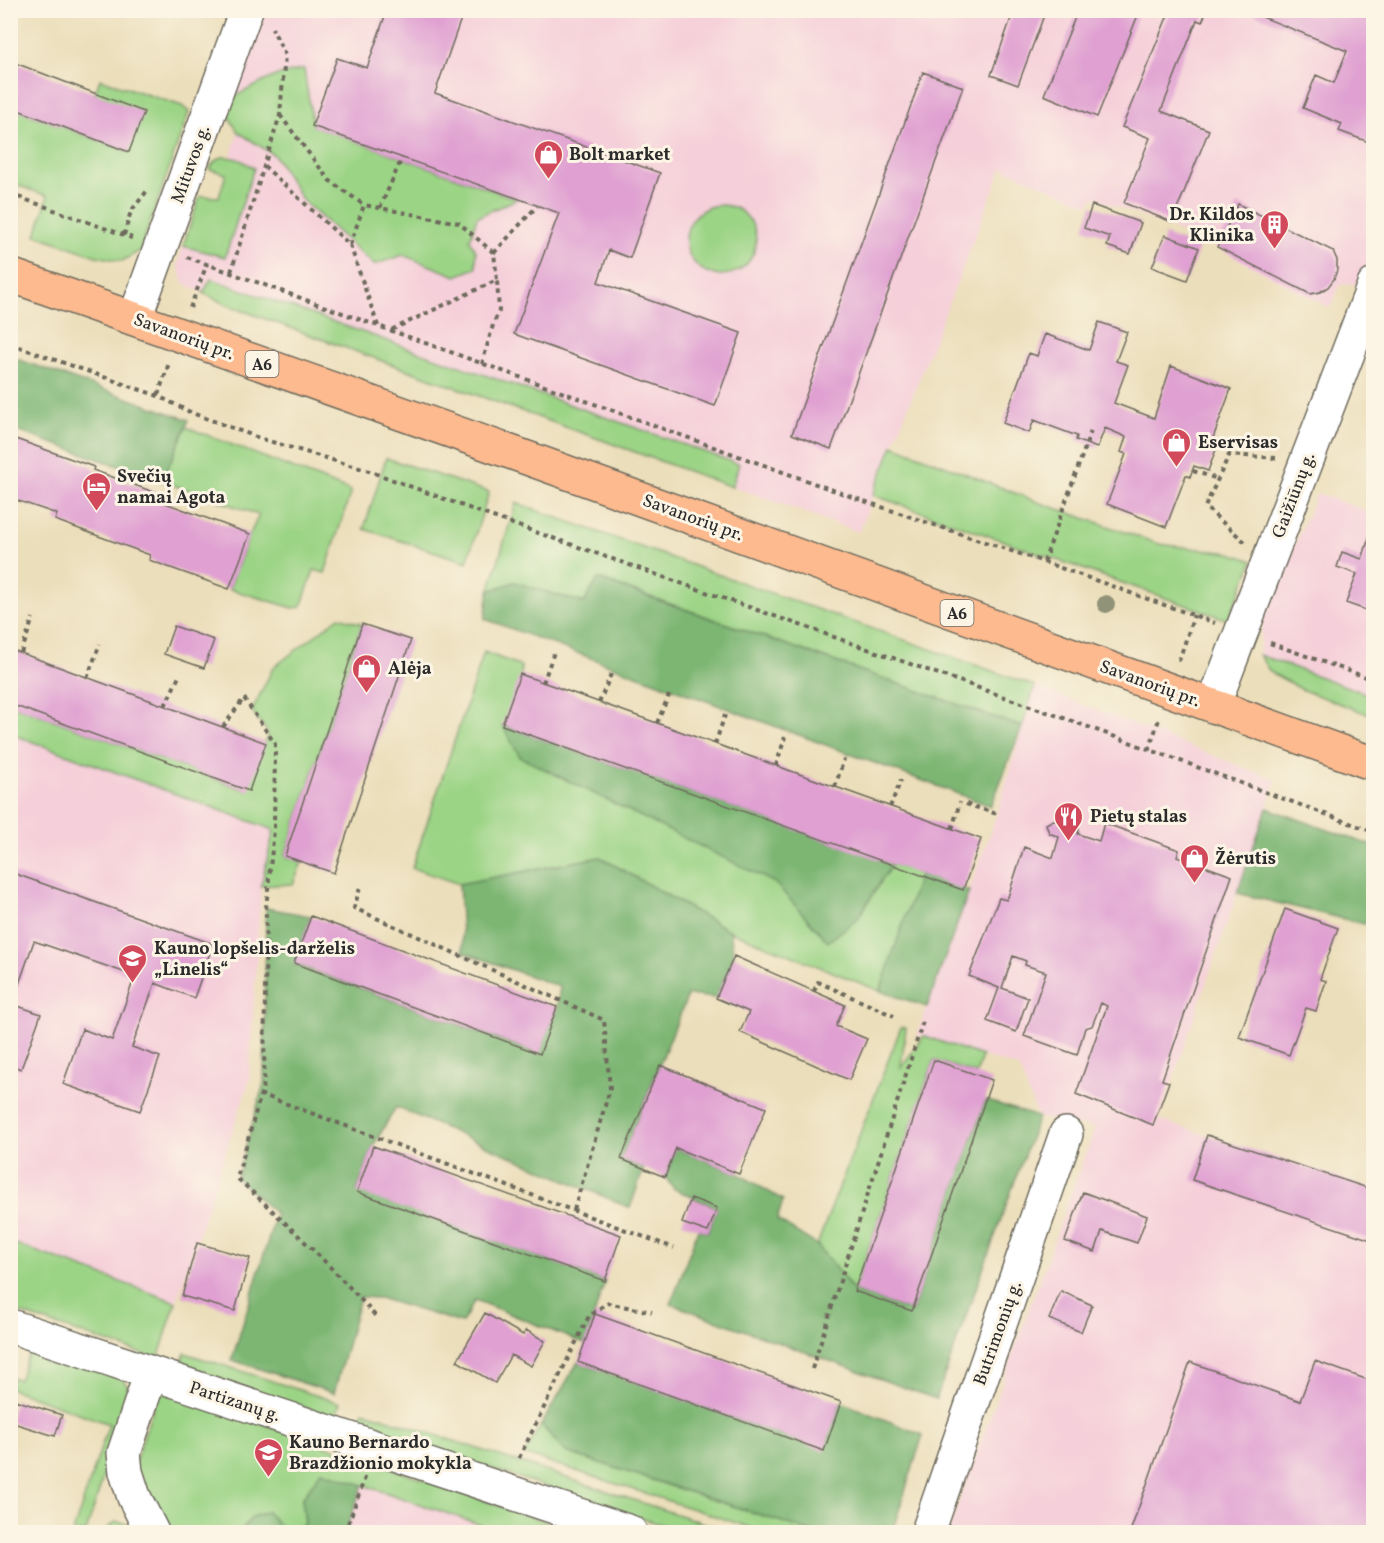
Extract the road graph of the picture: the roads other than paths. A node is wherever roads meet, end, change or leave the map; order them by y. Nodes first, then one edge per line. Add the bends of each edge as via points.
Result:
1 (257, 15) edge
2 (10, 275) edge
3 (1374, 285) edge
4 (135, 318) junction
5 (1213, 706) junction
6 (1374, 764) edge
7 (1066, 1134) dead end
8 (10, 1326) edge
9 (151, 1373) junction
10 (152, 1533) edge
11 (630, 1533) edge
12 (928, 1533) edge

1 - 4 street, Mituvos g.
2 - 4 main road, Savanorių pr. / A6
3 - 5 street, Gaižiūnų g.
4 - 5 main road, Savanorių pr. / A6
5 - 6 main road, Savanorių pr. / A6
7 - 12 street, Butrimonių g.
8 - 9 street, Partizanų g.
9 - 10 street via 124,1453 134,1497
9 - 11 street, Partizanų g.

